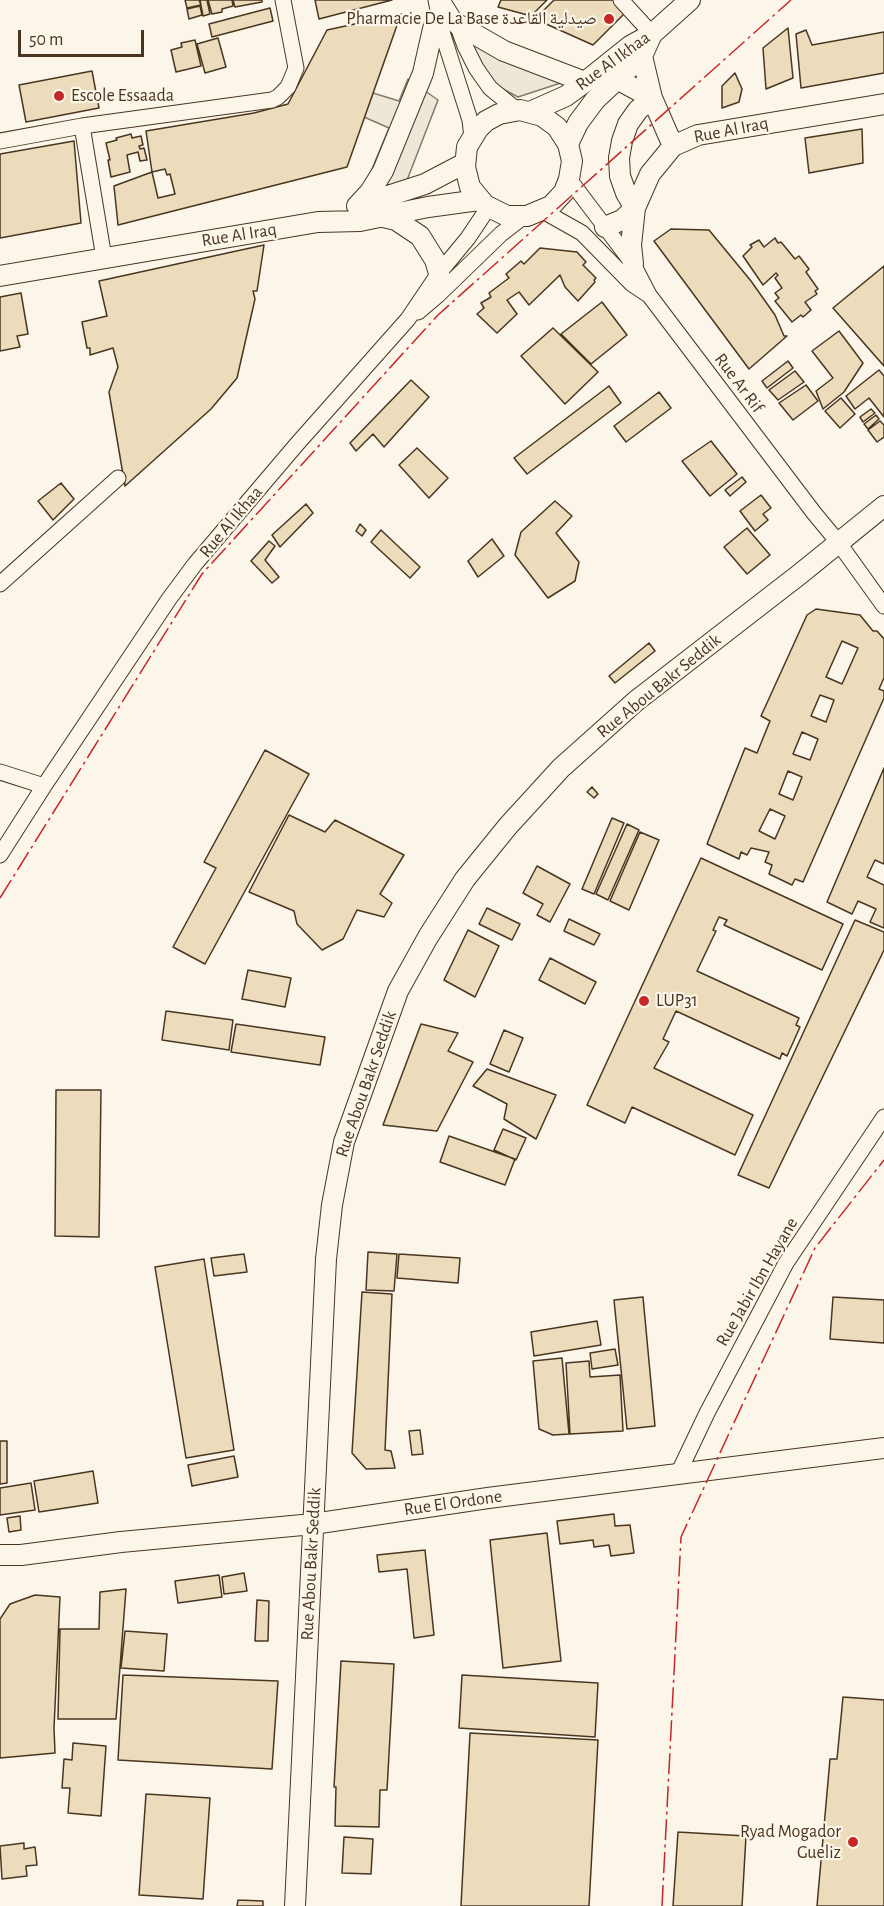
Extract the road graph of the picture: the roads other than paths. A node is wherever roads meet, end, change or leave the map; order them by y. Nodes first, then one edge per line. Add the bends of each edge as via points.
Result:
1 (283, 0) edge
2 (621, 0) edge
3 (690, 0) edge
4 (443, 10) edge
5 (652, 34) junction
6 (642, 56) junction
7 (617, 79) junction
8 (585, 82) junction
9 (652, 98) junction
10 (884, 104) edge
11 (523, 111) junction
12 (82, 126) junction
13 (472, 138) junction
14 (0, 141) edge
15 (568, 144) junction
16 (673, 146) junction
17 (465, 162) junction
18 (569, 179) junction
19 (483, 204) junction
20 (357, 206) junction
21 (635, 208) junction
22 (543, 211) junction
23 (383, 217) junction
24 (523, 217) junction
25 (318, 222) junction
26 (605, 227) junction
27 (104, 258) junction
28 (633, 264) junction
29 (439, 273) junction
30 (0, 276) edge
31 (649, 296) junction
32 (408, 320) junction
33 (118, 478) dead end
34 (884, 506) edge
35 (838, 542) junction
36 (0, 584) edge
37 (884, 606) edge
38 (0, 772) edge
39 (44, 786) junction
40 (0, 855) edge
41 (884, 1117) edge
42 (884, 1448) edge
43 (678, 1474) junction
44 (313, 1524) junction
45 (21, 1555) junction
46 (0, 1556) edge
47 (0, 1568) edge
48 (295, 1906) edge

1 - 12 street via 296,68 288,87 278,97
2 - 5 street
3 - 5 street, Rue Al Ikhaa
4 - 8 street via 473,35 504,51
4 - 11 street via 490,88
4 - 13 street
4 - 20 street via 423,73 383,171
5 - 6 street
5 - 8 street, Rue Al Ikhaa via 630,46
6 - 7 street
6 - 9 street
7 - 9 street
7 - 15 street via 584,114
8 - 11 street, Rue Al Ikhaa via 566,96
9 - 16 street
9 - 21 street via 628,124 620,150 620,176
10 - 16 street, Rue Al Iraq via 698,135
11 - 13 street via 502,112 489,119
11 - 15 street via 553,123
12 - 14 street
12 - 27 street
13 - 17 street
15 - 18 street via 572,161
16 - 21 street, Rue Al Iraq via 650,174
17 - 19 street via 468,182
17 - 20 street via 425,184
18 - 22 street via 558,200
18 - 26 street, Rue Ar Rif
19 - 23 street, Rue Al Iraq via 428,207
19 - 24 street via 507,216
19 - 29 street, Rue Al Ikhaa via 468,238
20 - 25 street
21 - 26 street via 622,220
21 - 28 street, Rue Al Iraq
22 - 24 street
22 - 31 street via 582,233
23 - 25 street, Rue Al Iraq
23 - 29 street via 396,220 420,236
24 - 32 street
25 - 27 street, Rue Al Iraq
26 - 28 street, Rue Ar Rif
27 - 30 street, Rue Al Iraq
28 - 31 street, Rue Ar Rif
29 - 32 street, Rue Al Ikhaa
31 - 35 street, Rue Ar Rif
32 - 39 street, Rue Al Ikhaa via 195,564
33 - 36 street
34 - 35 street, Rue Abou Bakr Seddik
35 - 37 street, Rue Ar Rif
35 - 44 street, Rue Abou Bakr Seddik via 636,701 561,768 465,879 408,973 344,1142 332,1205
38 - 39 street
39 - 40 street, Rue Al Ikhaa
41 - 43 street, Rue Jabir Ibn Hayane via 786,1263
42 - 43 street, Rue El Ordone
43 - 44 street, Rue El Ordone
44 - 45 street, Rue El Ordone
44 - 48 street, Rue Abou Bakr Seddik
45 - 46 street, Rue El Ordone
45 - 47 street, Rue El Ordone

